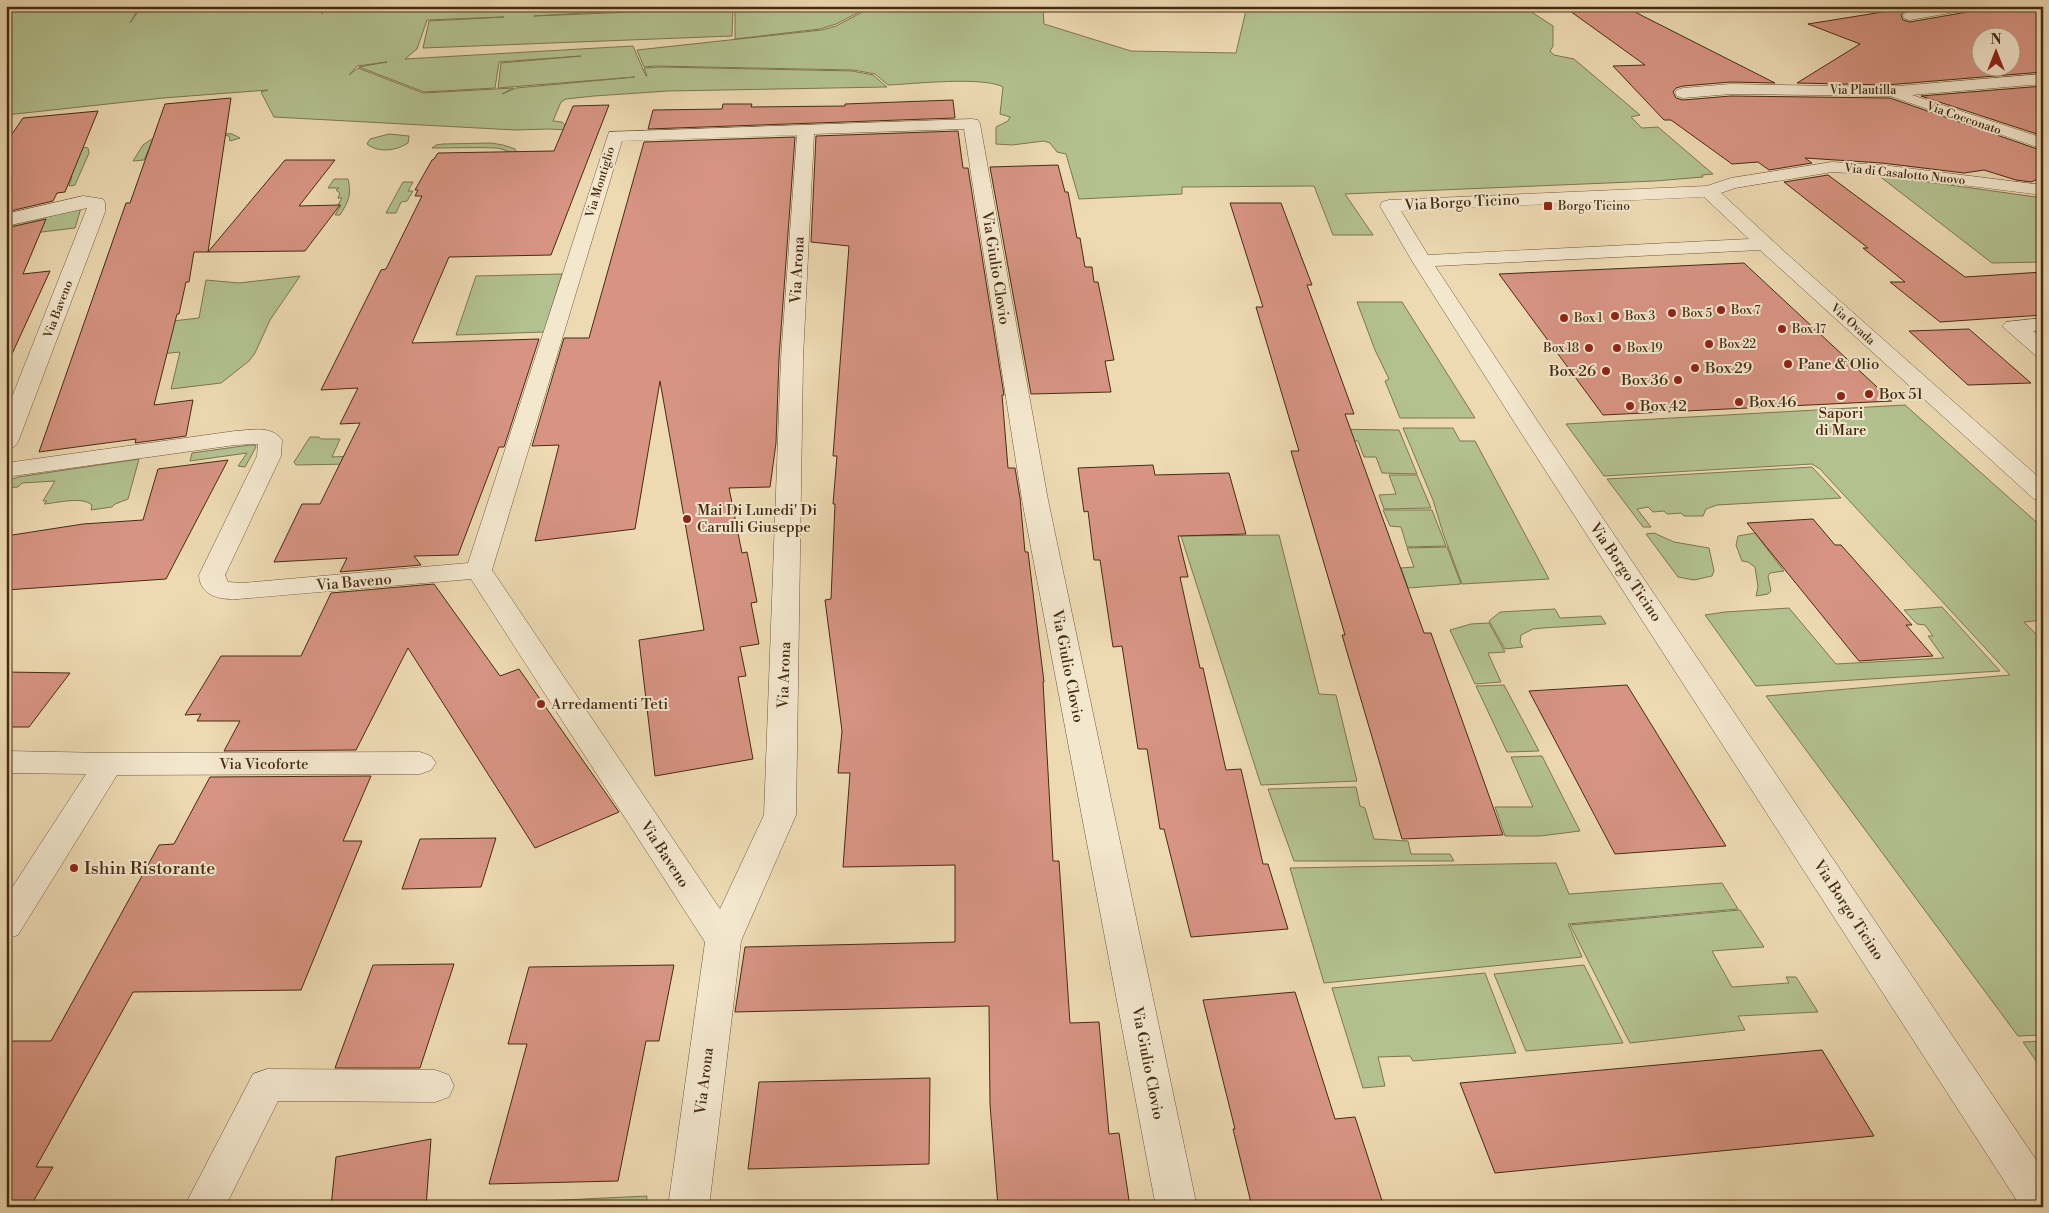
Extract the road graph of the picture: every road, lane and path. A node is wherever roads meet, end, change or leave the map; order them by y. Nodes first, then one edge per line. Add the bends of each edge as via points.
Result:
1 (1968, 6) edge
2 (1910, 16) dead end
3 (2043, 79) edge
4 (1886, 92) junction
5 (1683, 93) dead end
6 (972, 124) joint
7 (806, 129) junction
8 (2043, 144) edge
9 (2043, 190) edge
10 (1709, 191) junction
11 (6, 220) edge
12 (1765, 244) junction
13 (1422, 261) junction
14 (2043, 324) edge
15 (2043, 350) edge
16 (6, 442) edge
17 (6, 470) edge
18 (2043, 494) edge
19 (479, 570) junction
20 (6, 762) edge
21 (420, 763) dead end
22 (108, 764) junction
23 (6, 926) edge
24 (722, 942) junction
25 (435, 1086) dead end
26 (2043, 1205) edge
27 (204, 1207) edge
28 (688, 1207) edge
29 (1177, 1207) edge

1 - 2 street
3 - 4 street, Via Plautilla
4 - 5 street, Via Plautilla via 1732,89
4 - 8 street, Via Cocconato
6 - 7 street, Via Montiglio
6 - 29 street, Via Giulio Clovio via 1035,500
7 - 19 street, Via Montiglio via 615,136
7 - 24 street, Via Arona via 792,358 780,815
9 - 10 street, Via di Casalotto Nuovo via 1832,167 1731,183
10 - 12 street, Via Ovada
10 - 13 street, Via Borgo Ticino via 1389,206
11 - 16 street, Via Baveno via 83,202 96,203 96,212
12 - 13 street
12 - 18 street, Via Ovada
13 - 26 street, Via Borgo Ticino
14 - 15 street via 2013,326
17 - 19 street, Via Baveno via 235,438 267,437 270,440 269,456 212,575 215,588 243,591
19 - 24 street, Via Baveno
20 - 22 street, Via Vicoforte
21 - 22 street, Via Vicoforte
22 - 23 street
24 - 28 street, Via Arona
25 - 27 street via 268,1085

